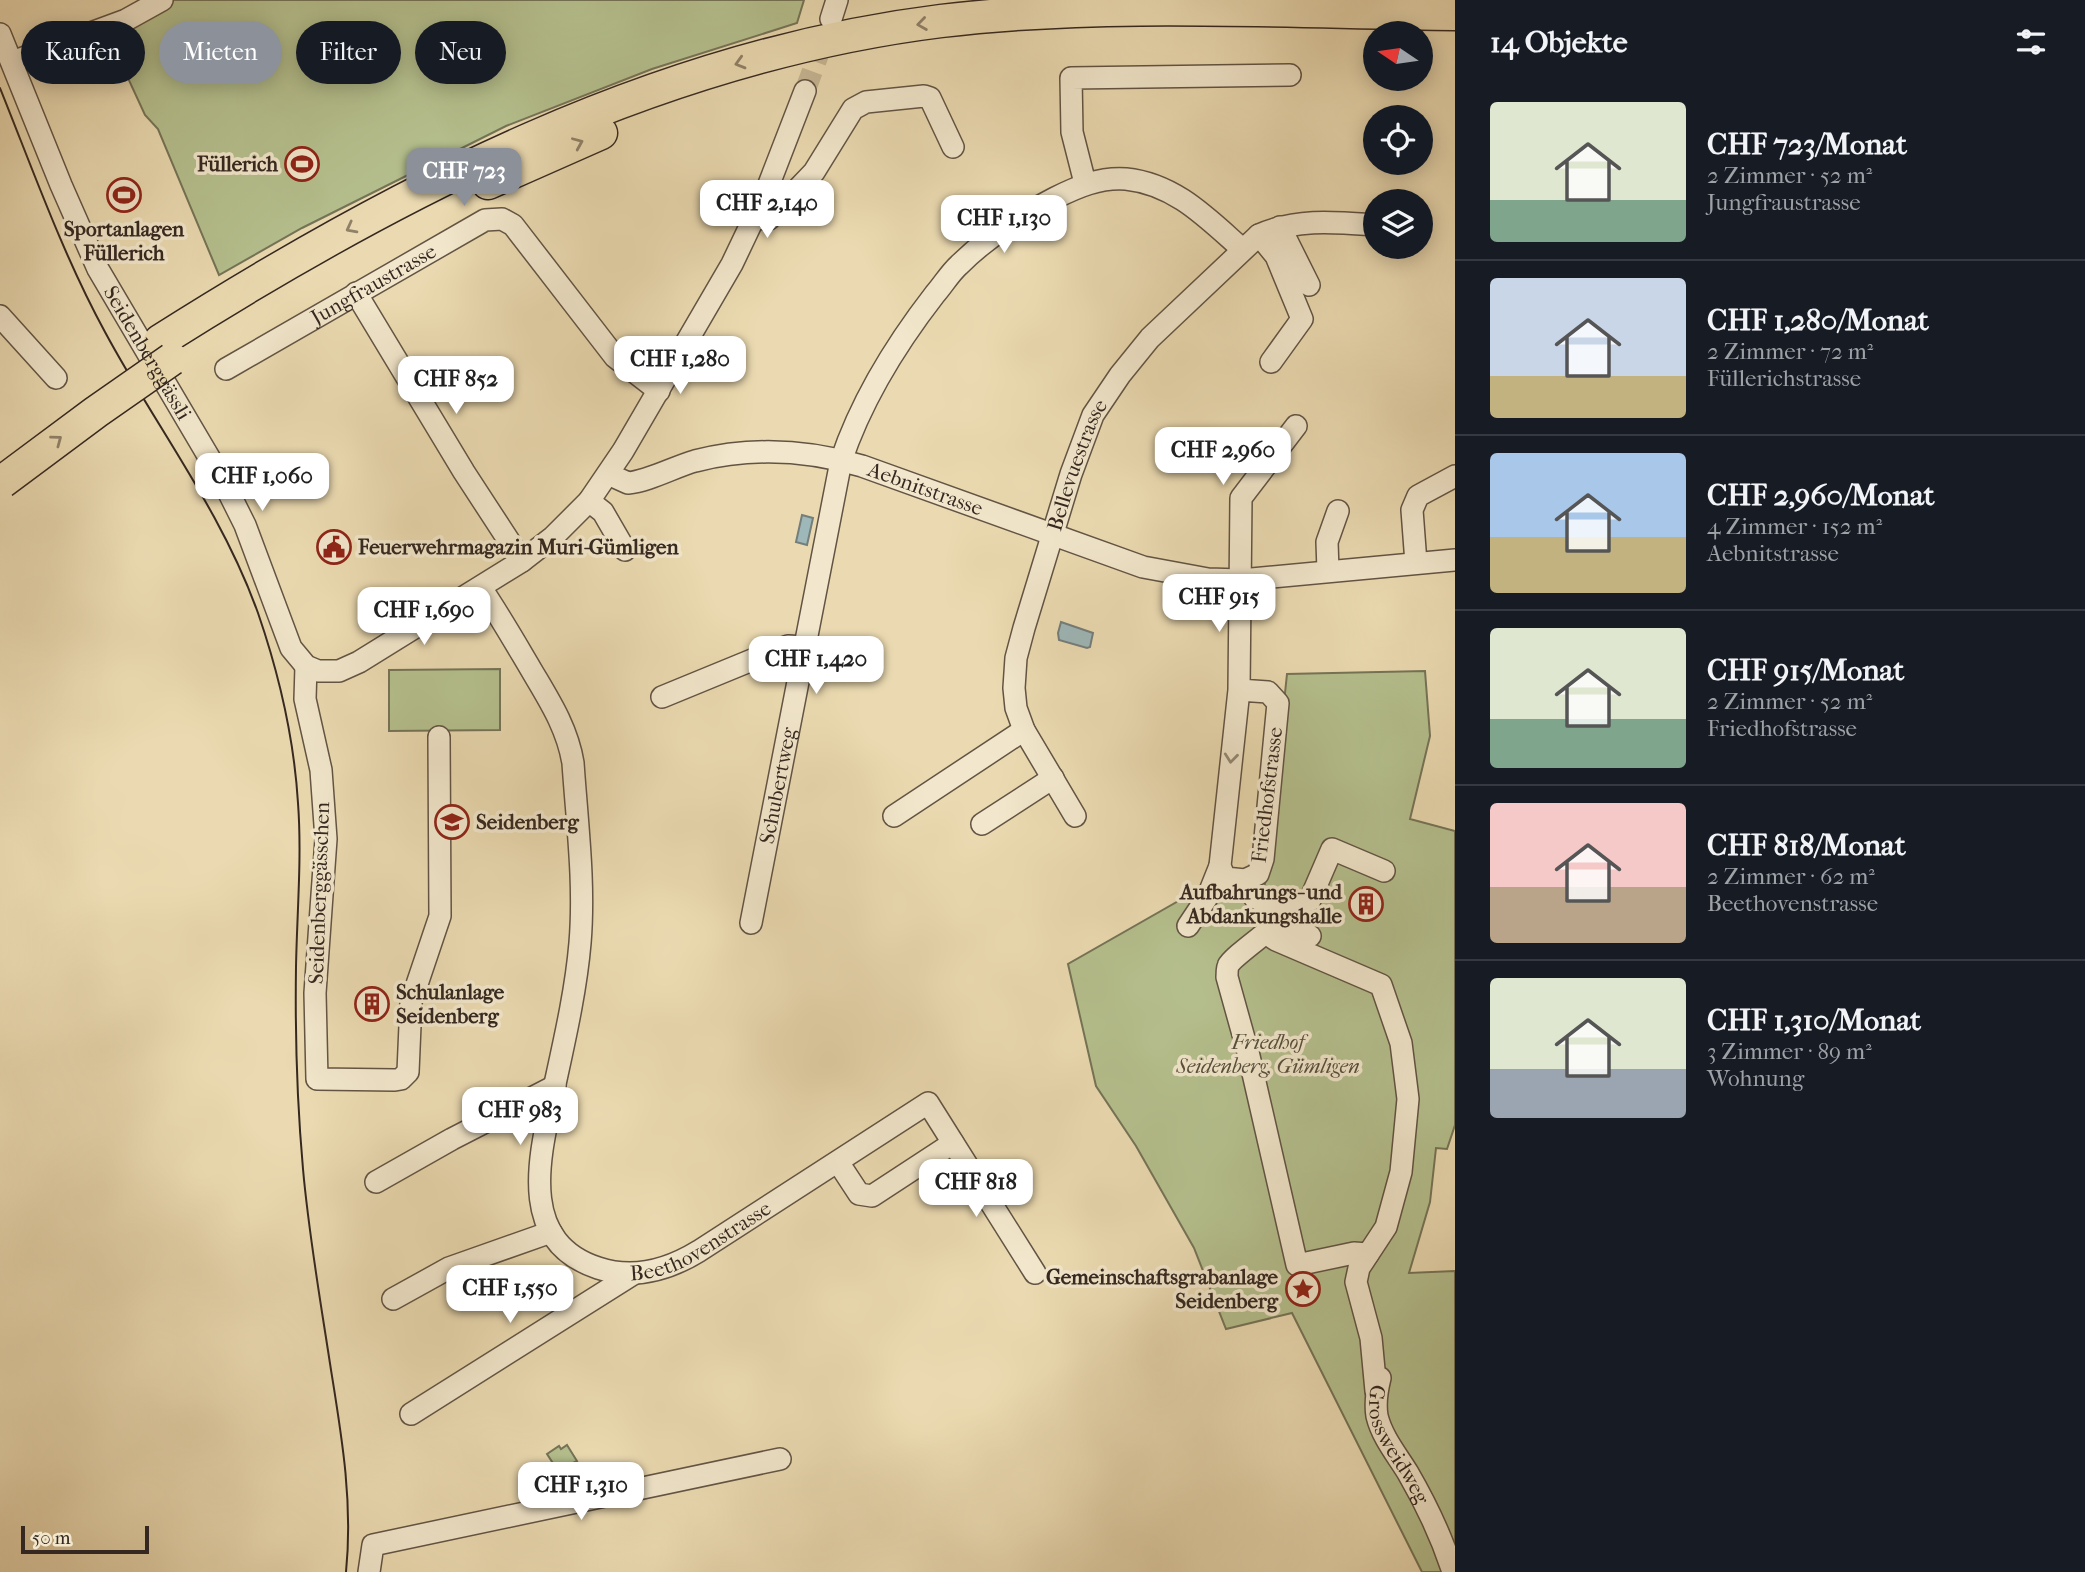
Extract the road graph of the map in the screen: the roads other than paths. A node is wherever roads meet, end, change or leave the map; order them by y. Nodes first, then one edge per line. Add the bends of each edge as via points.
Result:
1 (159, 1) edge
2 (1455, 14) edge
3 (0, 34) edge
4 (1363, 34) edge
5 (1433, 35) edge
6 (1455, 36) edge
7 (12, 62) junction
8 (1290, 75) dead end
9 (805, 91) tunnel mouth
10 (953, 147) dead end
11 (1085, 184) junction
12 (754, 218) junction
13 (1363, 224) edge
14 (1280, 227) junction
15 (1259, 235) junction
16 (1242, 249) junction
17 (1309, 285) dead end
18 (356, 293) junction
19 (0, 316) edge
20 (166, 350) junction
21 (1271, 362) dead end
22 (226, 369) dead end
23 (56, 379) dead end
24 (659, 391) junction
25 (1296, 426) dead end
26 (841, 461) junction
27 (1, 474) edge
28 (608, 474) junction
29 (1455, 476) edge
30 (589, 500) junction
31 (1338, 511) dead end
32 (1052, 535) junction
33 (625, 550) dead end
34 (1455, 559) edge
35 (522, 561) junction
36 (1416, 563) junction
37 (1328, 571) junction
38 (1241, 580) junction
39 (481, 587) junction
40 (804, 647) junction
41 (306, 666) junction
42 (1239, 690) junction
43 (662, 697) dead end
44 (1024, 730) junction
45 (439, 737) dead end
46 (1052, 778) junction
47 (894, 816) dead end
48 (1075, 816) dead end
49 (982, 824) dead end
50 (1220, 866) junction
51 (1384, 871) dead end
52 (1245, 880) junction
53 (1275, 921) junction
54 (751, 923) dead end
55 (1188, 926) dead end
56 (1310, 936) dead end
57 (555, 1086) junction
58 (953, 1143) junction
59 (838, 1162) junction
60 (376, 1182) dead end
61 (551, 1231) junction
62 (1368, 1254) junction
63 (1035, 1273) dead end
64 (633, 1274) junction
65 (393, 1299) dead end
66 (1385, 1352) dead end
67 (1377, 1391) junction
68 (411, 1414) dead end
69 (780, 1459) dead end
70 (369, 1572) edge
71 (1453, 1572) edge

1 - 7 street via 126,20
2 -> 20 highway via 1173,10 989,16 897,28 773,54 629,99 474,166 328,240
3 - 7 street, Seidenberggässli
20 -> 4 highway via 453,199 635,120 766,77 900,49 1002,37 1138,32
5 - 6 highway
7 - 41 street, Seidenberggässli via 98,269 223,481 257,555 287,640
8 - 11 street via 1071,78 1072,132
9 - 12 street
10 - 12 street via 930,98 866,102 853,109 814,172 779,211 769,219
11 - 16 street via 1124,179 1156,186 1187,201
11 - 26 street via 1020,215 958,265 919,315 874,387
12 - 24 street
13 - 14 street, Bellevuestrasse via 1311,221
14 - 15 street, Bellevuestrasse
14 - 17 street
15 - 16 street, Bellevuestrasse
15 - 21 street via 1276,257 1302,319
16 - 32 street, Bellevuestrasse via 1150,338 1119,375 1093,415
18 - 22 street, Jungfraustrasse
18 - 24 street, Jungfraustrasse via 485,220 502,219 513,225 615,357
18 - 35 street
19 - 23 street
20 - 27 highway, bridge via 105,405
24 - 28 street
25 - 38 street via 1241,498
26 - 28 street, Aebnitstrasse via 759,452 696,461 634,483
26 - 32 street, Aebnitstrasse
26 - 40 street, Schubertweg
28 - 30 street
29 - 36 street via 1419,496 1412,510
30 - 33 street via 603,512
30 - 35 street
31 - 37 street via 1327,542
32 - 38 street, Aebnitstrasse via 1143,567
32 - 44 street, Bellevuestrasse via 1016,658 1016,708
34 - 36 street, Aebnitstrasse
35 - 39 street
36 - 37 street, Aebnitstrasse
37 - 38 street, Aebnitstrasse
38 - 42 street, Friedhofstrasse
39 - 41 street via 346,669 328,672
39 - 57 street, Beethovenstrasse via 560,718 573,763 581,874 580,941
40 - 43 street via 774,650
40 - 54 street, Schubertweg
41 - 45 street, Seidenberggässchen via 305,699 321,770 326,839 315,993 317,1079 396,1080 408,1072 411,1002 440,916
42 -> 50 street, Friedhofstrasse
42 - 52 street, Friedhofstrasse via 1268,692 1278,703 1263,859 1258,873
44 - 46 street, Bellevuestrasse
44 - 47 street
46 - 48 street, Bellevuestrasse
46 - 49 street
50 - 52 street, Friedhofstrasse via 1225,878
50 - 55 street via 1208,896
51 - 53 street via 1332,849 1310,900
52 - 53 street
53 - 56 street
53 - 62 street via 1276,940 1381,985 1401,1043 1408,1099 1401,1172 1387,1227
53 - 62 street via 1228,966 1227,977 1297,1265
57 - 60 street
57 - 61 street, Beethovenstrasse via 538,1175
58 - 59 street via 872,1196 859,1194
58 - 59 street, Beethovenstrasse via 928,1103
58 - 63 street, Beethovenstrasse
59 - 64 street, Beethovenstrasse via 687,1259
61 - 64 street, Beethovenstrasse via 561,1245 588,1265
61 - 65 street via 449,1268
62 - 67 street via 1356,1282 1371,1338
64 - 68 street
66 - 67 street, Grossweidweg
67 - 71 street, Grossweidweg via 1381,1425
69 - 70 street via 373,1545

